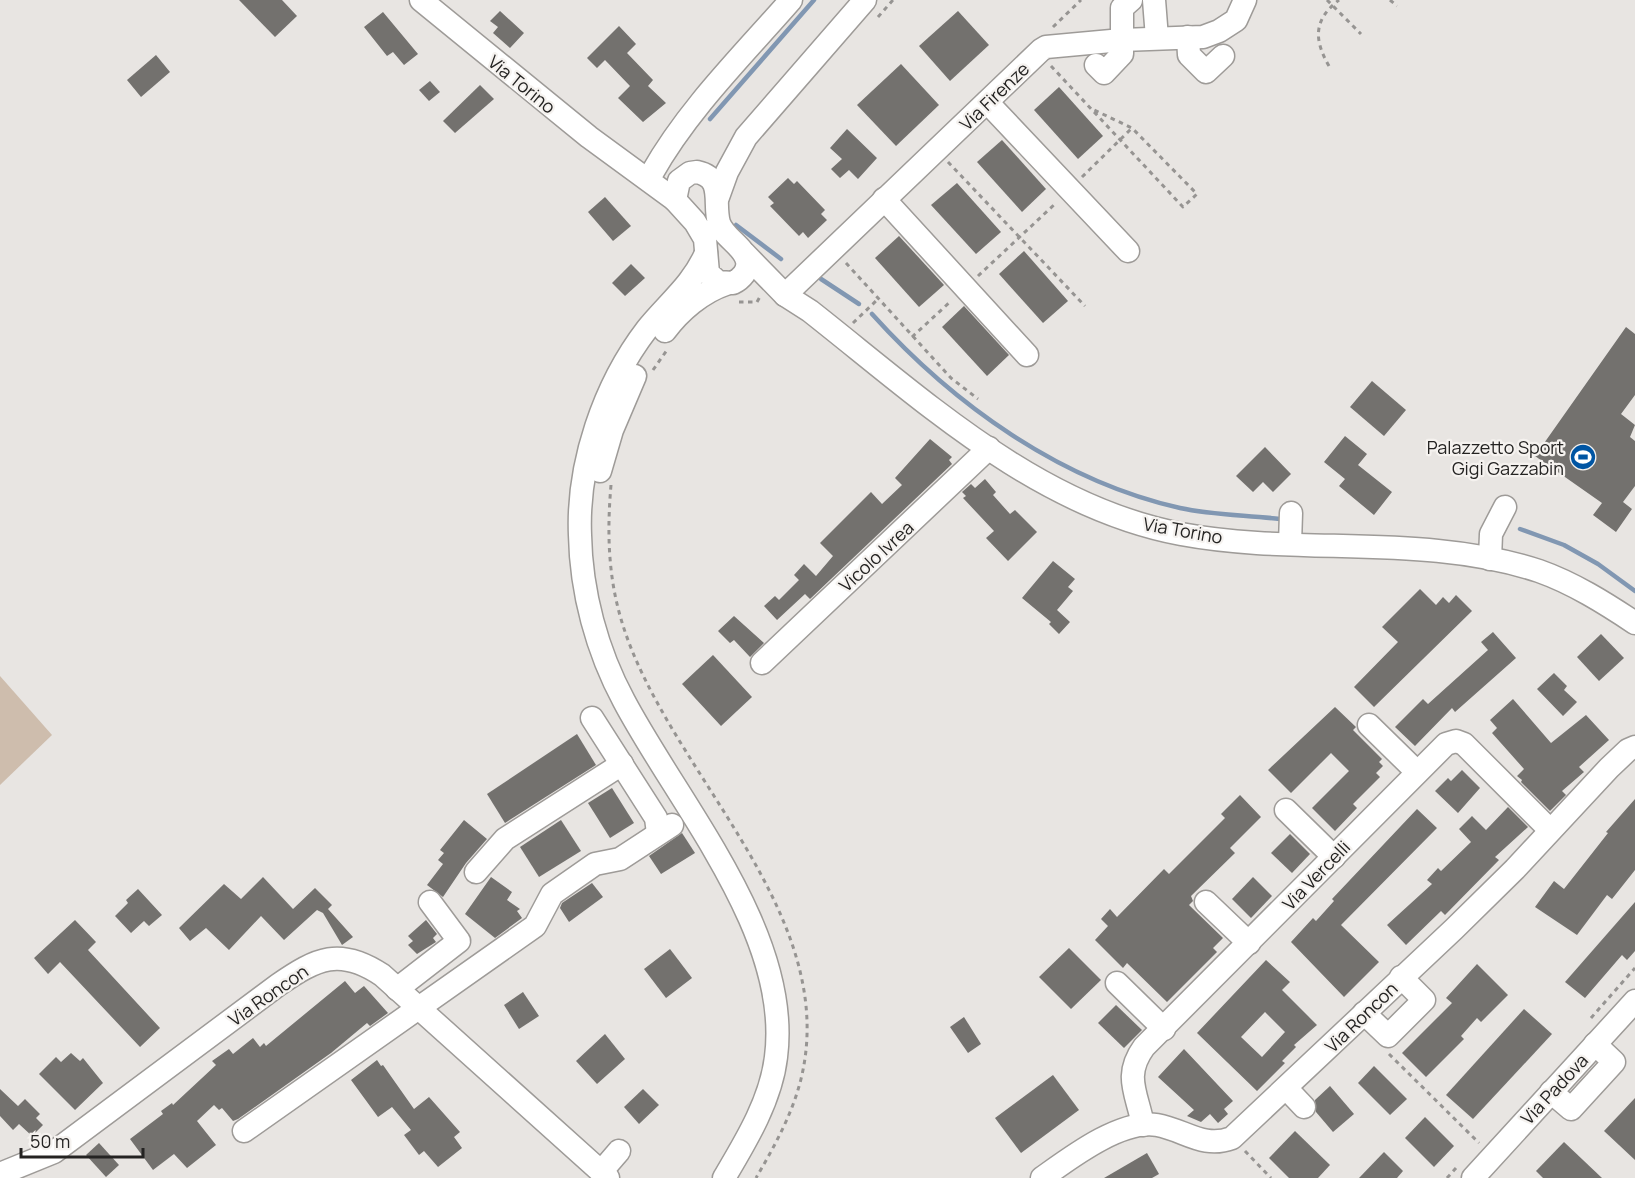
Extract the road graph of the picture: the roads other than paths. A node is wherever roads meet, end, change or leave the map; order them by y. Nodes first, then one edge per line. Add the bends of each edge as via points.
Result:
1 (421, 0) edge
2 (791, 0) edge
3 (865, 0) edge
4 (1131, 0) edge
5 (1154, 0) edge
6 (1245, 0) edge
7 (1157, 38) junction
8 (1188, 38) junction
9 (1122, 40) junction
10 (1222, 56) dead end
11 (1096, 65) dead end
12 (987, 102) junction
13 (746, 137) junction
14 (624, 165) junction
15 (651, 173) junction
16 (691, 174) junction
17 (718, 197) junction
18 (884, 199) junction
19 (675, 200) junction
20 (1128, 251) dead end
21 (706, 253) junction
22 (744, 253) junction
23 (731, 289) junction
24 (785, 295) junction
25 (1027, 355) dead end
26 (989, 448) junction
27 (1505, 507) dead end
28 (1291, 513) dead end
29 (1290, 544) junction
30 (1490, 559) junction
31 (1635, 623) edge
32 (762, 663) dead end
33 (592, 718) dead end
34 (1369, 725) dead end
35 (1635, 747) edge
36 (622, 764) junction
37 (1418, 772) junction
38 (1286, 810) dead end
39 (1550, 830) junction
40 (1334, 857) junction
41 (476, 872) dead end
42 (430, 902) dead end
43 (1206, 902) dead end
44 (1249, 944) junction
45 (1401, 977) junction
46 (1117, 983) dead end
47 (397, 989) junction
48 (1635, 1001) edge
49 (416, 1007) junction
50 (1364, 1013) junction
51 (1164, 1029) junction
52 (1286, 1088) junction
53 (1304, 1107) dead end
54 (1143, 1125) junction
55 (244, 1131) dead end
56 (619, 1151) dead end
57 (0, 1174) edge
58 (605, 1175) edge
59 (724, 1178) edge
60 (742, 1178) edge
61 (1042, 1178) edge
62 (1473, 1178) edge

1 - 14 street, Via Torino
2 - 15 street via 707,96
3 - 13 street
4 - 9 street via 1122,8
5 - 7 street
6 - 8 street, Via Firenze via 1236,20 1219,31
7 - 8 street, Via Firenze
7 - 9 street, Via Firenze
8 - 10 street via 1189,55 1206,72
9 - 11 street via 1122,54 1104,73
9 - 12 street, Via Firenze via 1046,47
12 - 18 street, Via Firenze
12 - 20 street
13 - 16 street
13 - 17 street
14 - 15 street, Via Torino
14 - 19 street, Via Torino
15 - 16 street, Via Torino
16 - 17 street via 704,174 715,183
16 - 19 street via 676,187
17 - 22 street, Via Torino via 723,233
18 - 24 street, Via Firenze
18 - 25 street
19 - 21 street, Via Torino via 702,232
21 - 23 street, Via Torino via 708,273
21 - 59 street via 688,284 644,333 610,392 596,424 586,468 579,534 587,600 602,653 624,701 733,885 762,945 772,978 778,1032 772,1080
22 - 23 street via 747,268
22 - 24 street, Via Torino
23 - 24 street, Via Torino
23 - 60 street via 702,296 669,326 641,365 628,389 599,472 595,533 602,597 616,648 637,694 747,878 776,940 787,975 793,1032 790,1068 777,1108
24 - 26 street, Via Torino via 848,324
26 - 29 street, Via Torino via 1079,501 1122,519 1182,534
26 - 32 street, Vicolo Ivrea
27 - 30 street via 1491,534
28 - 29 street
29 - 30 street, Via Torino via 1412,550
30 - 31 street, Via Torino via 1578,587
33 - 36 street
34 - 37 street
35 - 39 street, Via Roncon via 1609,768
36 - 41 street via 505,839
36 - 49 street via 665,829 620,859 595,864 552,894 534,926
37 - 39 street, Via Vercelli via 1446,744 1464,744
37 - 40 street, Via Vercelli
38 - 40 street
39 - 45 street, Via Roncon via 1515,869
40 - 44 street, Via Vercelli
42 - 47 street via 459,941
43 - 44 street
44 - 51 street, Via Vercelli
45 - 50 street, Via Roncon
45 - 50 street via 1424,1000 1388,1036
46 - 51 street
47 - 49 street, Via Roncon
47 - 57 street, Via Roncon via 363,963 349,958 330,958 312,964 278,985 54,1152
48 - 62 street, Via Padova
49 - 55 street
49 - 58 street, Via Roncon
50 - 52 street, Via Roncon
51 - 54 street, Via Vercelli via 1134,1061 1133,1080
52 - 53 street
52 - 54 street, Via Roncon via 1227,1140 1198,1141 1169,1128
54 - 61 street, Via Roncon via 1112,1134
56 - 58 street

